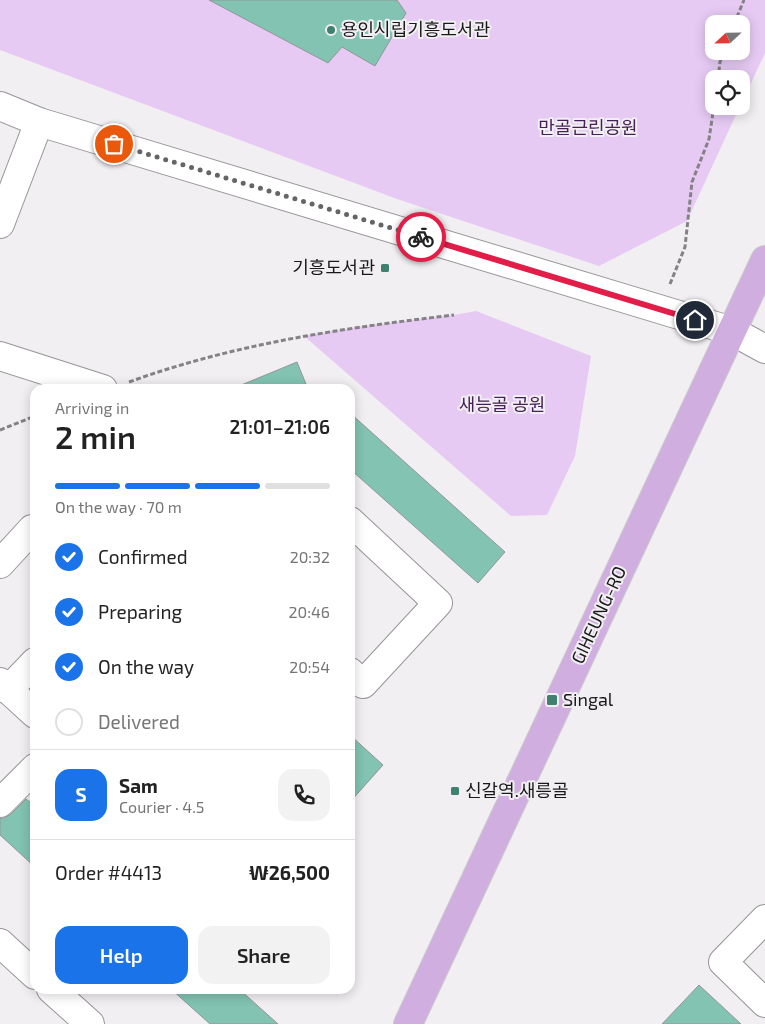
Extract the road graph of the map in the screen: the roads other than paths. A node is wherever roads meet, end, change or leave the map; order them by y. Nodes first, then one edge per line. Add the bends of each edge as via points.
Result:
1 (0, 106) edge
2 (39, 122) junction
3 (0, 224) edge
4 (765, 260) edge
5 (732, 331) junction
6 (765, 349) edge
7 (0, 356) edge
8 (106, 384) edge
9 (355, 526) edge
10 (30, 531) edge
11 (0, 564) edge
12 (30, 666) edge
13 (355, 677) edge
14 (4, 686) edge
15 (30, 709) edge
16 (30, 773) edge
17 (0, 803) edge
18 (765, 919) edge
19 (0, 943) edge
20 (30, 970) edge
21 (57, 994) edge
22 (765, 1003) edge
23 (90, 1024) edge
24 (408, 1024) edge

1 - 2 street
2 - 3 street
2 - 5 street
4 - 5 main road, GIHEUNG-RO
5 - 6 street
5 - 24 main road, GIHEUNG-RO
7 - 8 street
9 - 13 street via 438,604 363,684
10 - 11 street
12 - 14 street
14 - 15 street
16 - 17 street
18 - 22 street via 723,962
19 - 20 street
21 - 23 street

